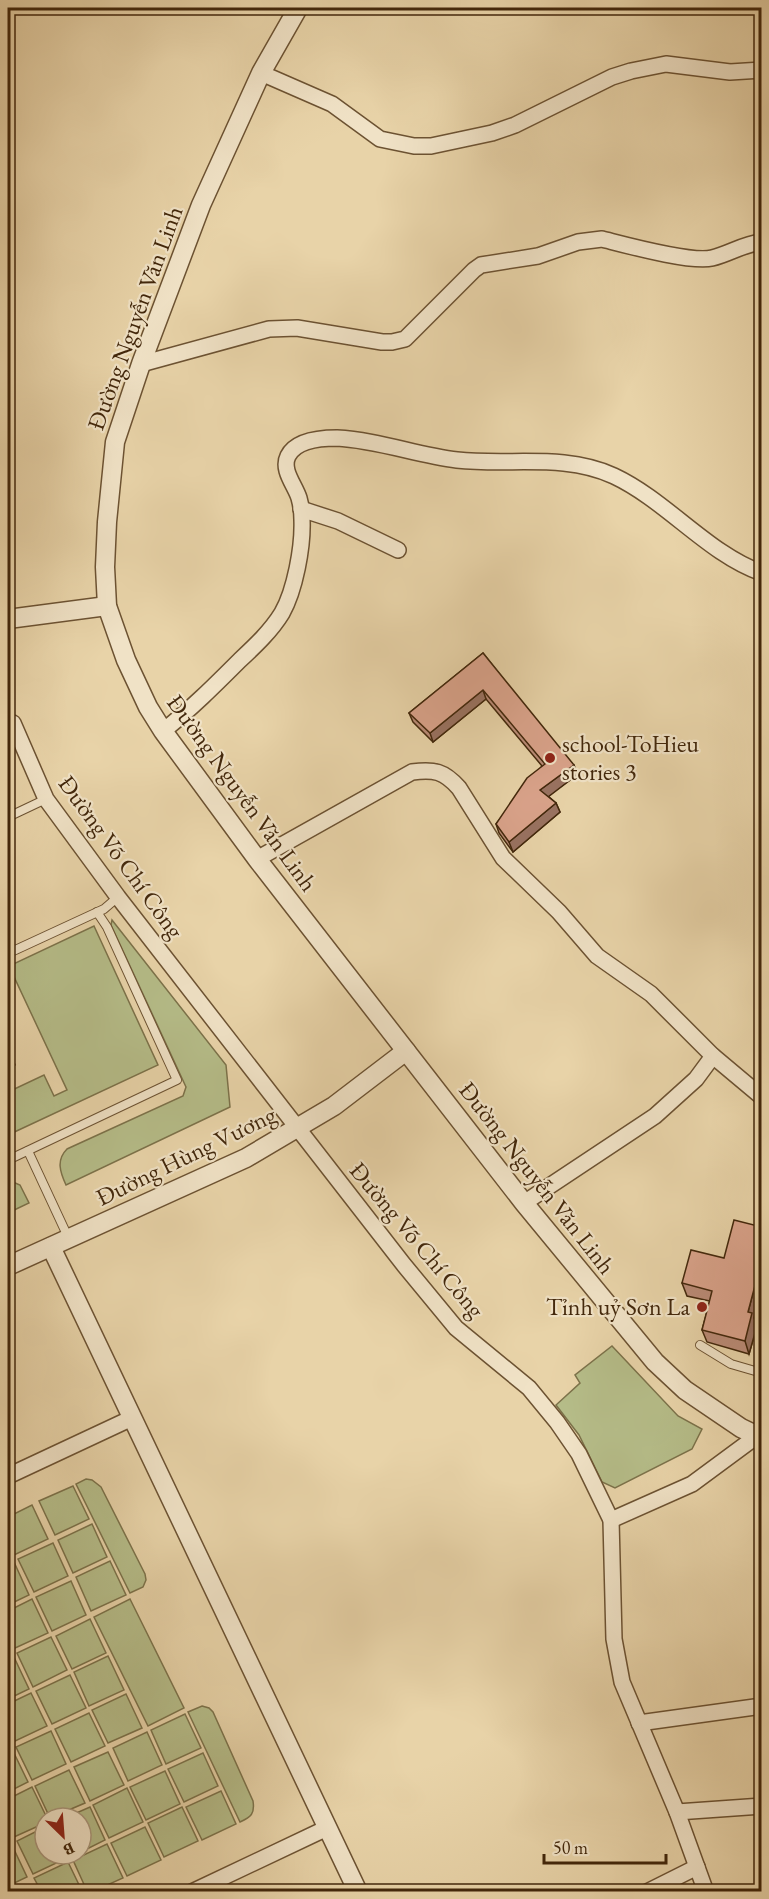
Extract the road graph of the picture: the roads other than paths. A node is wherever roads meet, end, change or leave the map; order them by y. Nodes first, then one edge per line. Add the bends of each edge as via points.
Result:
1 (298, 8) edge
2 (762, 70) edge
3 (261, 73) junction
4 (762, 242) edge
5 (141, 364) junction
6 (301, 509) junction
7 (398, 550) dead end
8 (762, 573) edge
9 (107, 606) junction
10 (8, 619) edge
11 (13, 723) dead end
12 (164, 731) junction
13 (46, 799) junction
14 (8, 817) edge
15 (257, 859) junction
16 (118, 897) junction
17 (97, 912) junction
18 (8, 944) edge
19 (406, 1051) junction
20 (713, 1056) junction
21 (762, 1097) edge
22 (297, 1128) junction
23 (28, 1151) junction
24 (8, 1160) edge
25 (524, 1203) junction
26 (69, 1239) junction
27 (51, 1247) junction
28 (8, 1266) edge
29 (700, 1345) edge
30 (762, 1373) edge
31 (132, 1418) junction
32 (759, 1437) edge
33 (8, 1476) edge
34 (611, 1520) junction
35 (762, 1706) edge
36 (639, 1723) junction
37 (762, 1806) edge
38 (677, 1812) junction
39 (327, 1828) junction
40 (697, 1868) junction
41 (192, 1892) edge
42 (358, 1892) edge
43 (647, 1892) edge
44 (706, 1892) edge

1 - 3 street, Đường Nguyễn Văn Linh
2 - 3 street via 730,72 666,64 631,71 515,125 414,147 380,139 332,104
3 - 5 street, Đường Nguyễn Văn Linh via 201,205
4 - 5 street via 713,258 696,259 591,239 538,256 482,265 405,339 382,342 297,328 269,329
5 - 9 street, Đường Nguyễn Văn Linh via 115,442 106,545
6 - 7 street via 338,520
6 - 8 street via 286,466 288,455 304,442 320,439 356,440 460,460 555,462 613,476
6 - 12 street via 303,522 296,570 282,613 193,708
9 - 10 street
9 - 12 street, Đường Nguyễn Văn Linh via 126,660
11 - 13 street, Đường Võ Chí Công
12 - 15 street, Đường Nguyễn Văn Linh
13 - 14 lane
13 - 16 street, Đường Võ Chí Công
15 - 19 street, Đường Nguyễn Văn Linh
15 - 20 street via 412,772 443,774 459,788 503,858 559,912 597,956 651,994
16 - 17 lane
16 - 22 street, Đường Võ Chí Công
17 - 18 lane via 11,952
17 - 23 lane via 177,1080
19 - 22 street, Đường Hùng Vương via 334,1106
19 - 25 street, Đường Nguyễn Văn Linh
20 - 21 street
20 - 25 street via 696,1079 655,1116
22 - 26 street, Đường Hùng Vương via 246,1158
22 - 34 street, Đường Võ Chí Công via 456,1328 529,1388 557,1422 579,1455
23 - 24 lane
23 - 26 lane
25 - 32 street, Đường Nguyễn Văn Linh via 655,1362 685,1390
26 - 27 street, Đường Hùng Vương
27 - 28 street, Đường Hùng Vương
27 - 31 street
29 - 30 lane via 731,1364
31 - 33 street
31 - 39 street
32 - 34 street via 692,1484
34 - 36 street, Đường Võ Chí Công via 614,1639 622,1682
35 - 36 street
36 - 38 street, Đường Võ Chí Công
37 - 38 street
38 - 40 street, Đường Võ Chí Công
39 - 41 street
39 - 42 street
40 - 43 street
40 - 44 street, Đường Võ Chí Công

